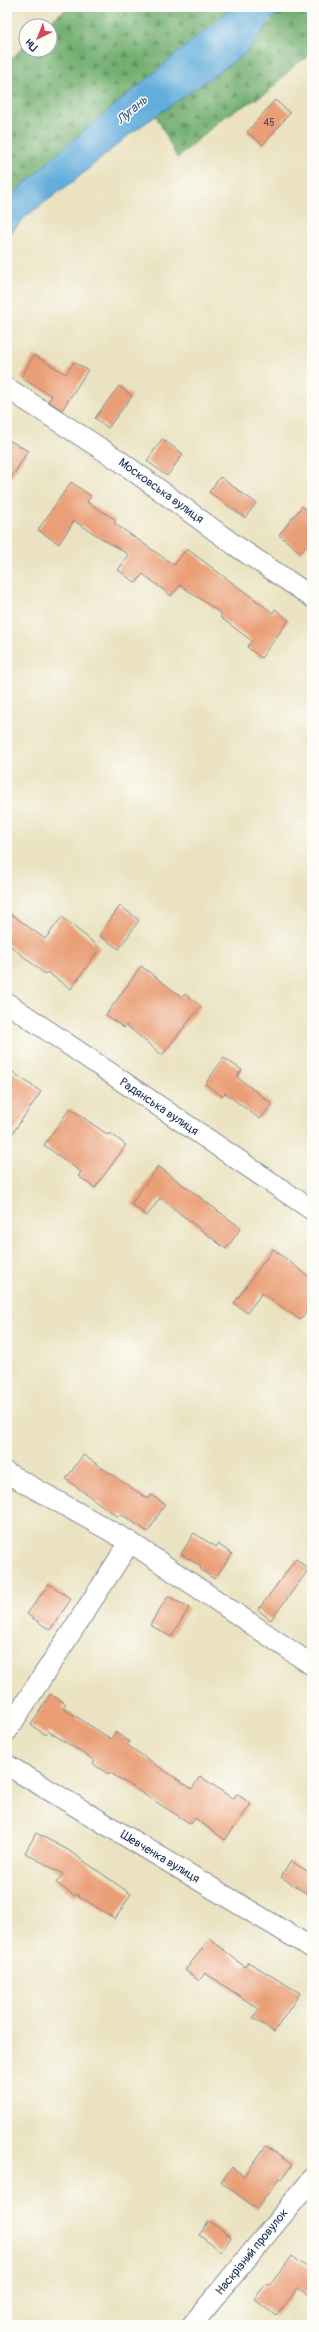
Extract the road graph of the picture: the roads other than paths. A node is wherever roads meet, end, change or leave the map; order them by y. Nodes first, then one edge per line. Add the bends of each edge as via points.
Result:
1 (7, 388) edge
2 (312, 597) edge
3 (7, 1003) edge
4 (312, 1210) edge
5 (7, 1473) edge
6 (130, 1542) junction
7 (312, 1665) edge
8 (7, 1731) edge
9 (7, 1765) edge
10 (312, 1948) edge
11 (312, 2179) edge
12 (192, 2325) edge

1 - 2 street, Московська вулиця via 120,461 236,546
3 - 4 street, Радянська вулиця
5 - 6 street
6 - 7 street
6 - 8 street
9 - 10 street, Шевченка вулиця
11 - 12 street, Наскрізний провулок

